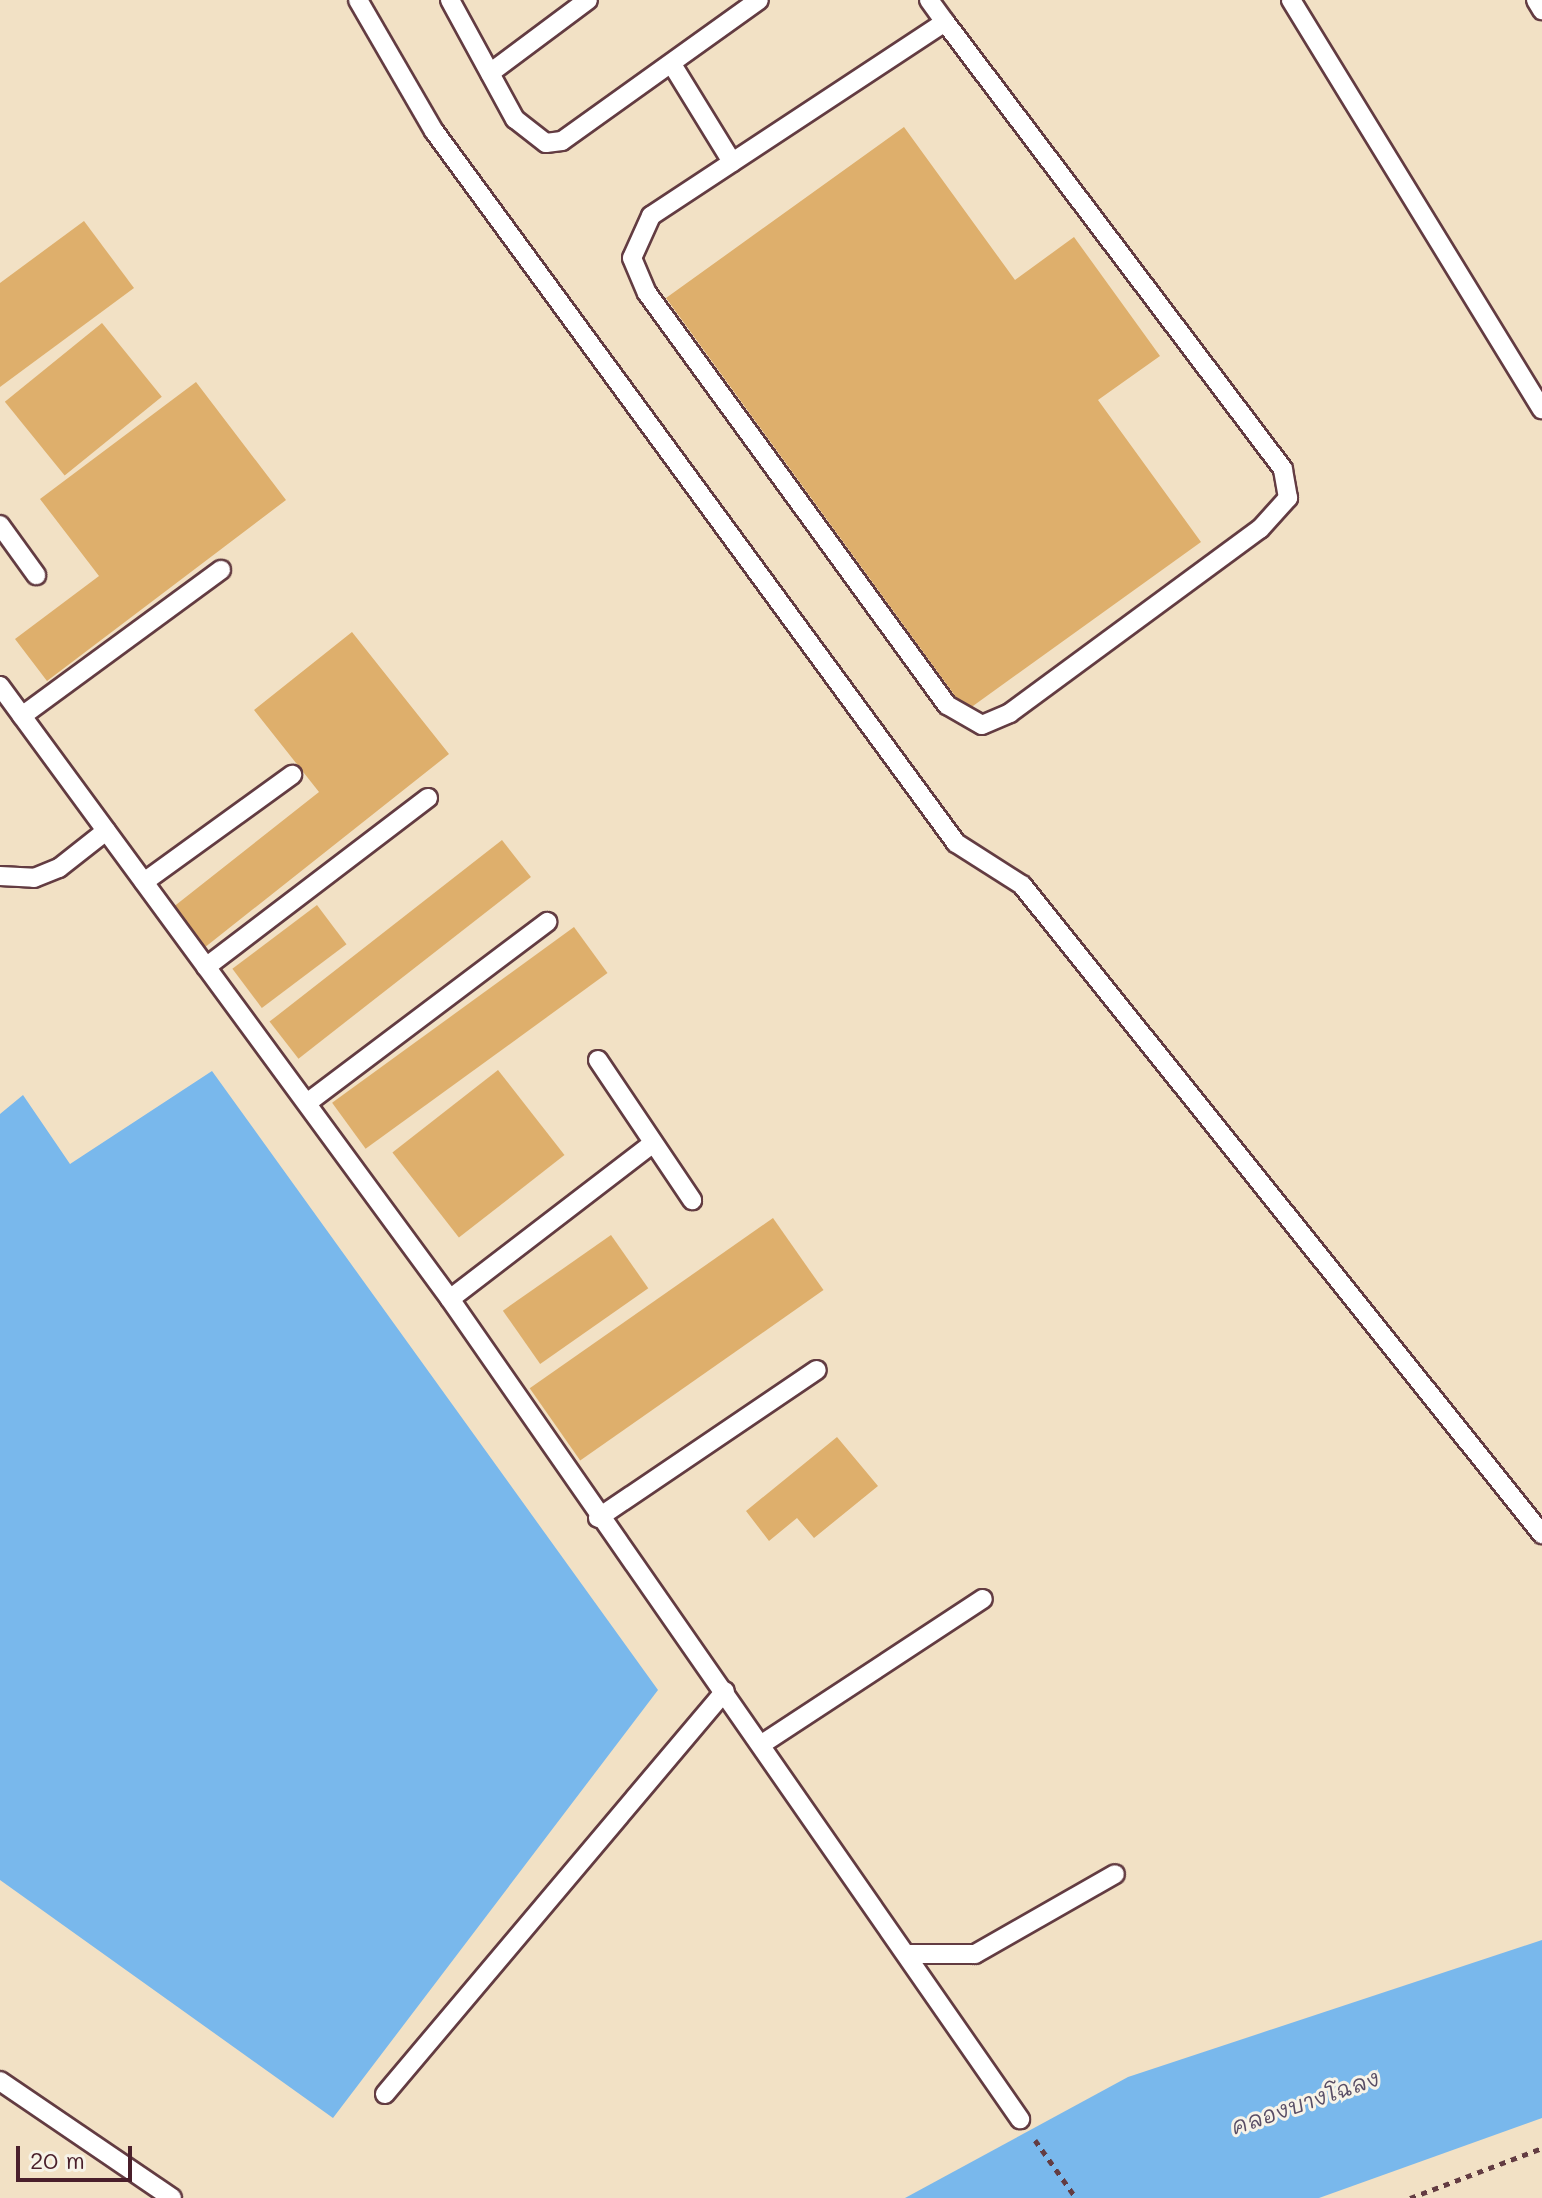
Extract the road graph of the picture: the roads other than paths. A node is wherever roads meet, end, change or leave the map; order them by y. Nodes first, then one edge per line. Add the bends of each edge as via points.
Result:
1 (358, 0) edge
2 (450, 0) edge
3 (588, 0) edge
4 (759, 0) edge
5 (929, 0) edge
6 (1291, 0) edge
7 (1536, 0) edge
8 (1542, 10) edge
9 (945, 22) junction
10 (673, 66) junction
11 (490, 73) junction
12 (732, 162) junction
13 (1542, 409) edge
14 (0, 525) edge
15 (221, 570) dead end
16 (36, 575) dead end
17 (0, 686) edge
18 (22, 716) junction
19 (292, 775) dead end
20 (428, 798) dead end
21 (106, 831) junction
22 (0, 876) edge
23 (144, 882) junction
24 (547, 922) dead end
25 (206, 967) junction
26 (598, 1060) dead end
27 (307, 1103) junction
28 (653, 1143) junction
29 (692, 1200) dead end
30 (450, 1299) junction
31 (817, 1370) dead end
32 (598, 1518) junction
33 (1542, 1534) edge
34 (983, 1599) dead end
35 (725, 1691) junction
36 (762, 1744) junction
37 (1115, 1874) dead end
38 (907, 1954) junction
39 (0, 2081) edge
40 (385, 2094) dead end
41 (1020, 2119) road end
42 (172, 2198) edge

1 - 33 lane via 434,131 956,843 1022,885
2 - 11 lane
3 - 11 lane
4 - 10 lane
5 - 9 lane
6 - 13 lane
7 - 8 lane
9 - 12 lane
9 - 12 lane via 1283,469 1288,498 1260,529 1010,713 982,725 947,705 647,293 632,258 651,216
10 - 11 lane via 562,141 546,143 515,119
10 - 12 lane
14 - 16 lane
15 - 18 lane
17 - 18 lane
18 - 21 lane
19 - 23 lane
20 - 25 lane
21 - 22 lane via 59,868 34,878
21 - 23 lane
23 - 25 lane
24 - 27 lane
25 - 27 lane
26 - 28 lane
27 - 30 lane
28 - 29 lane
28 - 30 lane
30 - 32 lane
31 - 32 lane
32 - 35 lane
34 - 36 lane
35 - 36 lane
35 - 40 lane
36 - 38 lane
37 - 38 lane via 975,1954
38 - 41 lane
39 - 42 lane

